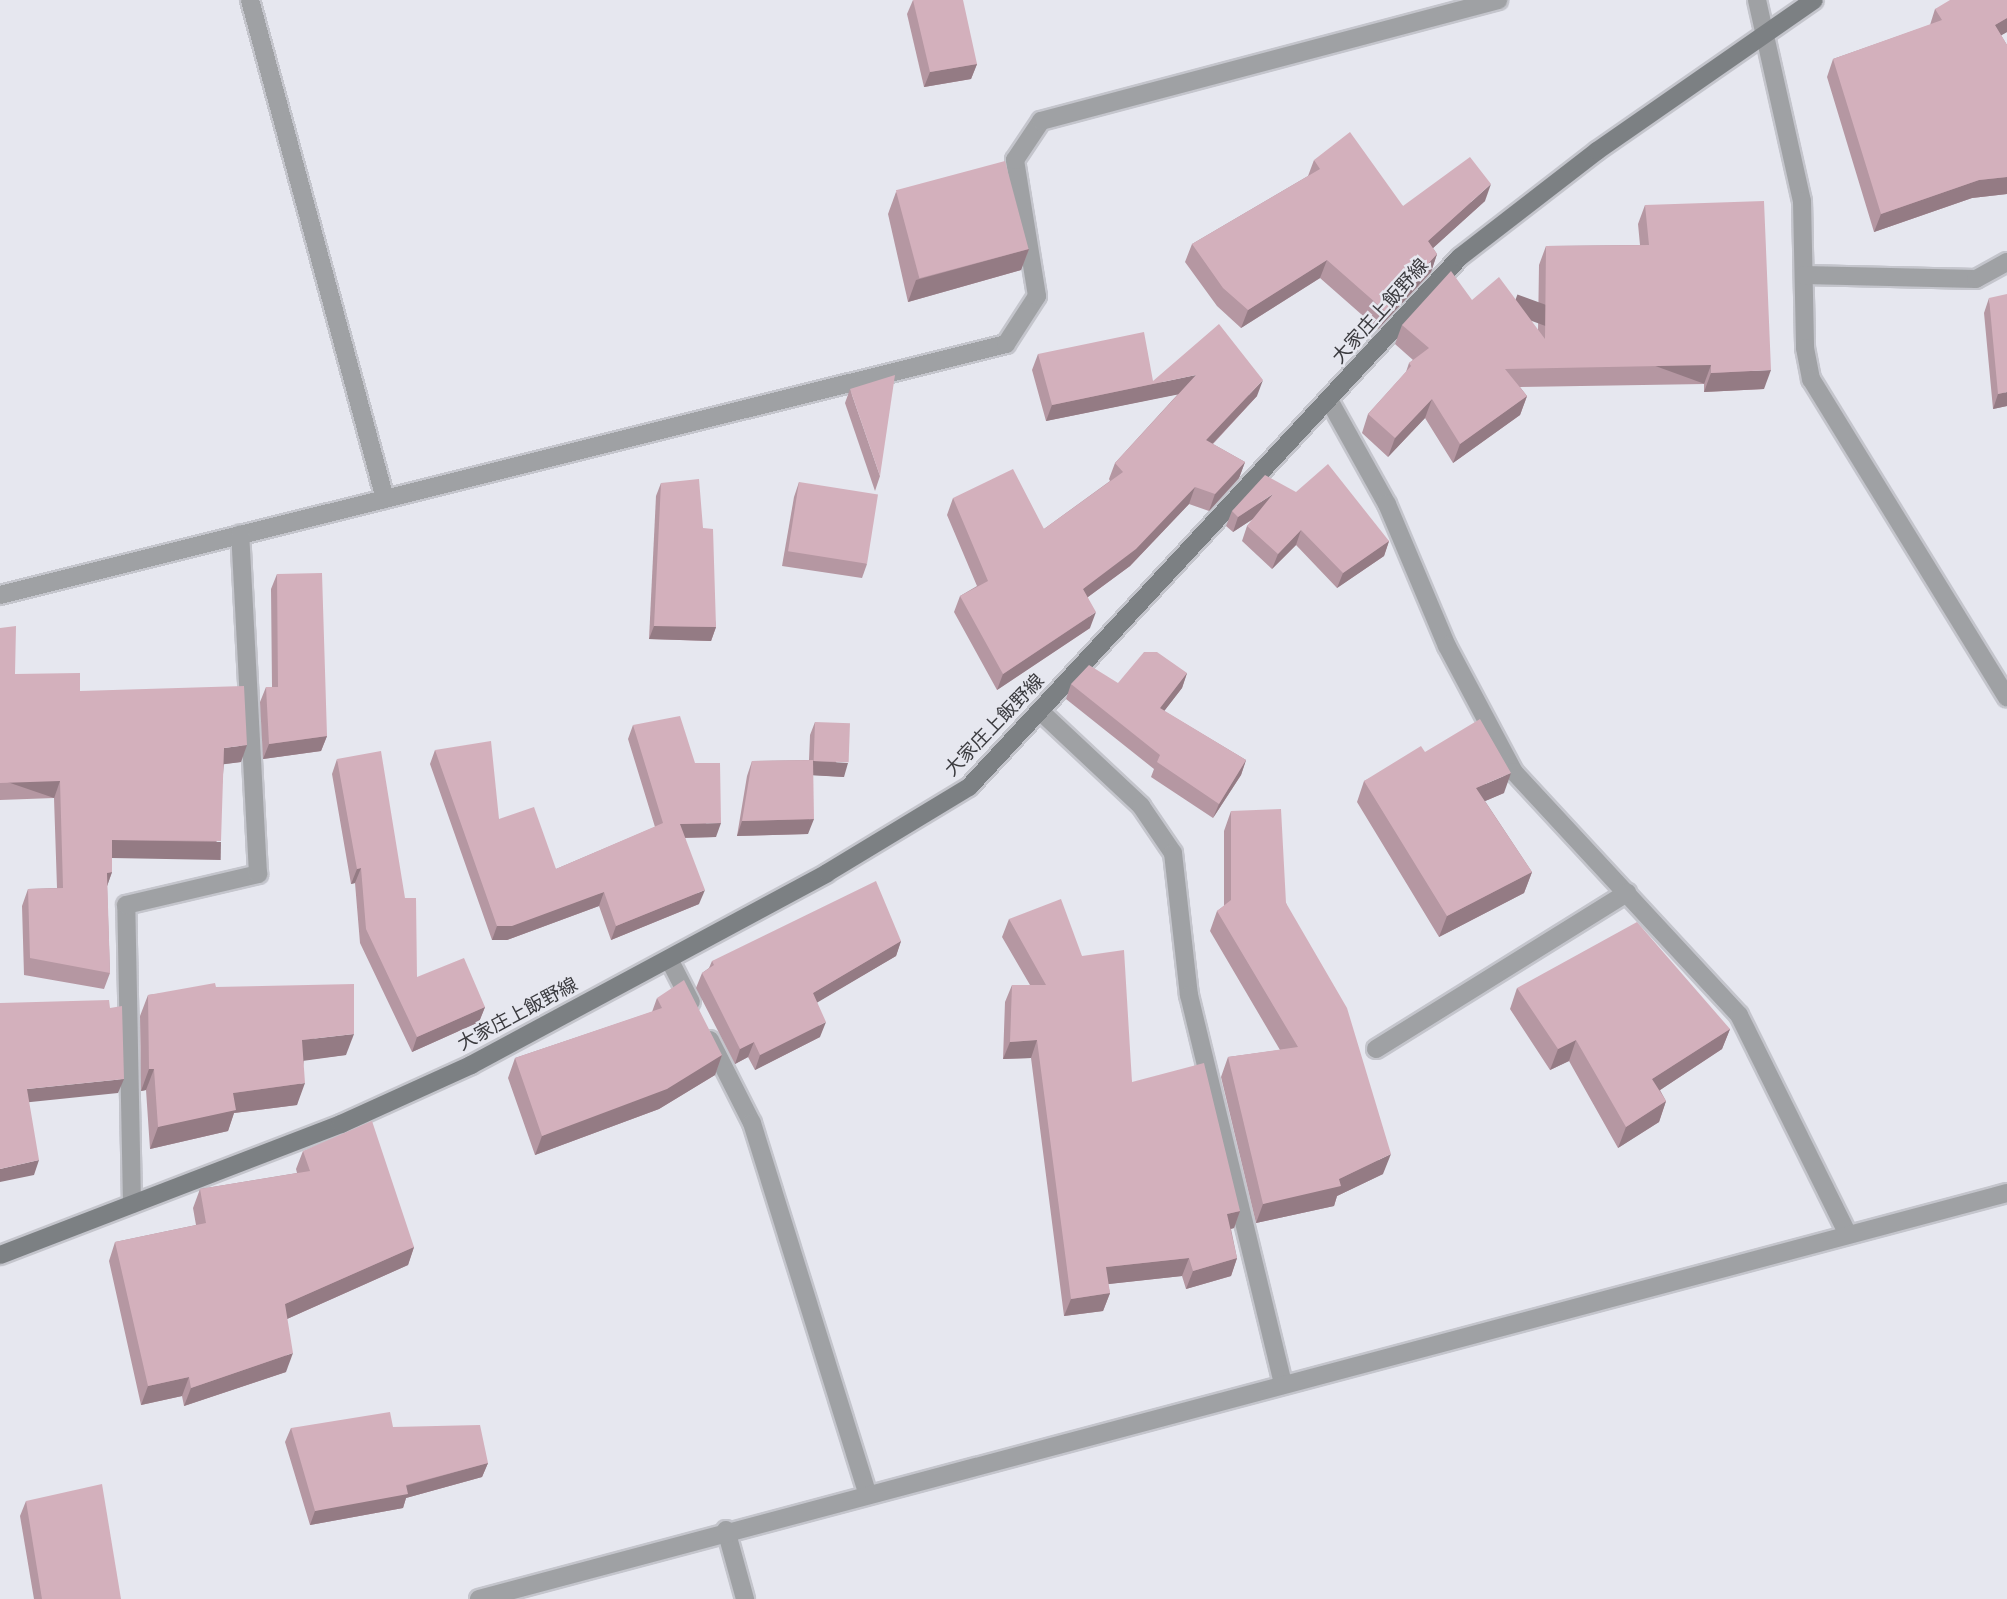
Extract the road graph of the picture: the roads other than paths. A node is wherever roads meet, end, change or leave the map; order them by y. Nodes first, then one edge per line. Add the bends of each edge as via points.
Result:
1 (250, 0) edge
2 (1498, 0) edge
3 (1757, 0) edge
4 (1814, 0) edge
5 (1763, 34) junction
6 (2007, 262) edge
7 (1804, 275) junction
8 (1329, 400) junction
9 (385, 499) junction
10 (240, 534) junction
11 (0, 595) edge
12 (2007, 697) edge
13 (1040, 711) junction
14 (1627, 893) junction
15 (669, 959) junction
16 (1376, 1049) dead end
17 (2007, 1193) edge
18 (132, 1204) junction
19 (1847, 1233) junction
20 (0, 1255) edge
21 (1283, 1383) junction
22 (867, 1493) junction
23 (726, 1530) junction
24 (479, 1599) edge
25 (745, 1599) edge

1 - 9 street
2 - 9 street via 1041,121 1015,160 1037,296 1006,344
3 - 5 street
4 - 5 main road, 大家庄上飯野線
5 - 7 street via 1802,201
5 - 8 main road, 大家庄上飯野線 via 1597,151 1460,257
6 - 7 street via 1976,279
7 - 12 street via 1805,348 1811,379
8 - 13 main road, 大家庄上飯野線
8 - 14 street via 1387,504 1447,646 1514,772
9 - 10 street
10 - 11 street
10 - 18 street via 258,874 126,905
13 - 15 main road, 大家庄上飯野線 via 969,788 827,873
13 - 21 street via 1142,806 1173,853 1189,995
14 - 16 street
14 - 19 street via 1739,1015
15 - 18 main road, 大家庄上飯野線 via 460,1070 341,1124
15 - 22 street via 752,1123
17 - 19 street
18 - 20 main road, 大家庄上飯野線
19 - 21 street
21 - 22 street
22 - 23 street
23 - 24 street
23 - 25 street

